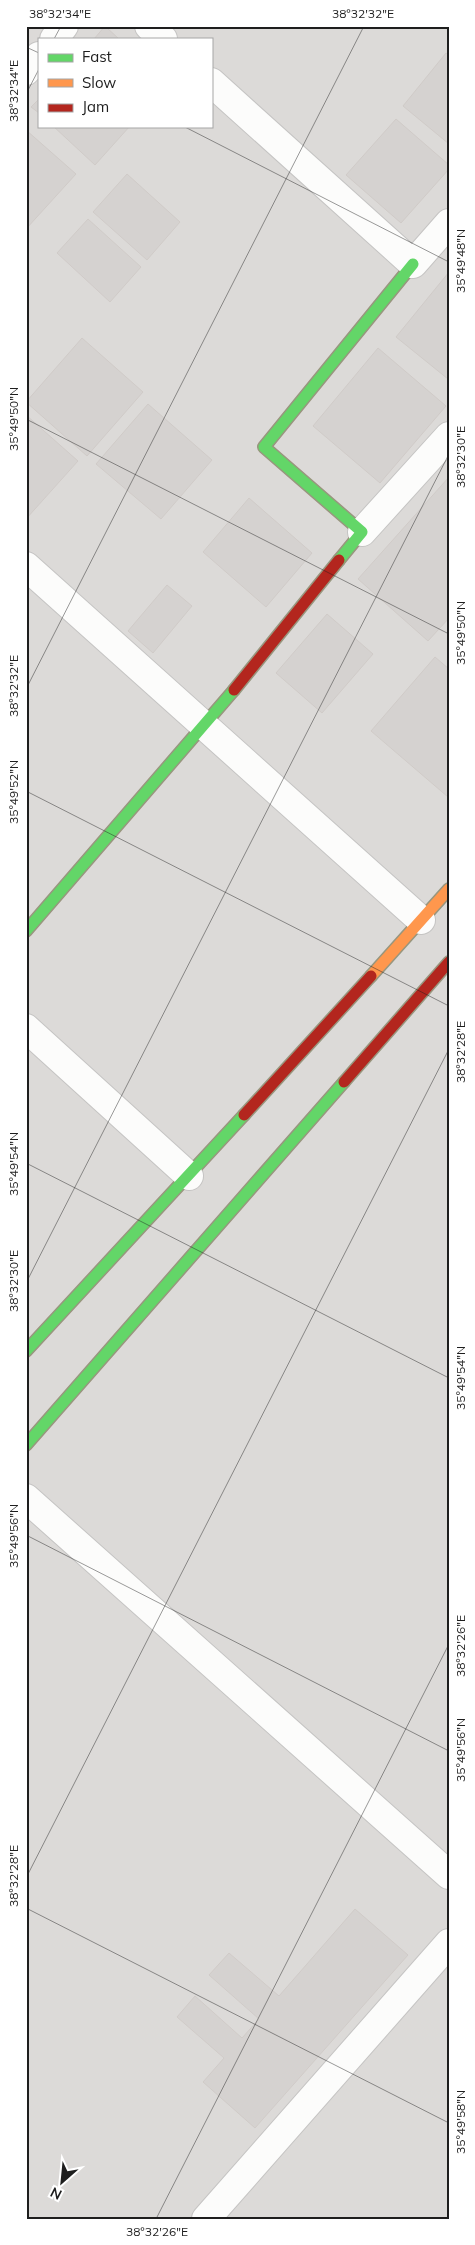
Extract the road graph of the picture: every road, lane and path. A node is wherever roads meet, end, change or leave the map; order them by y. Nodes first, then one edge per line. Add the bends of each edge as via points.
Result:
1 (64, 26) edge
2 (150, 26) edge
3 (55, 38) edge
4 (162, 38) edge
5 (38, 57) edge
6 (26, 70) edge
7 (212, 83) edge
8 (449, 223) edge
9 (414, 264) junction
10 (449, 436) edge
11 (362, 532) junction
12 (26, 566) edge
13 (204, 726) junction
14 (449, 889) edge
15 (421, 920) junction
16 (26, 931) edge
17 (449, 962) edge
18 (26, 1028) edge
19 (189, 1176) junction
20 (26, 1351) edge
21 (26, 1445) edge
22 (26, 1498) edge
23 (449, 1875) edge
24 (449, 1943) edge
25 (206, 2219) edge

1 - 3 street
2 - 4 street
5 - 6 street
7 - 9 street
8 - 9 street
9 - 11 main road via 264,447
10 - 11 street
11 - 13 main road
12 - 13 street
13 - 15 street
13 - 16 main road
14 - 15 main road
15 - 19 main road
17 - 21 main road
18 - 19 street
19 - 20 main road
22 - 23 street
24 - 25 street

